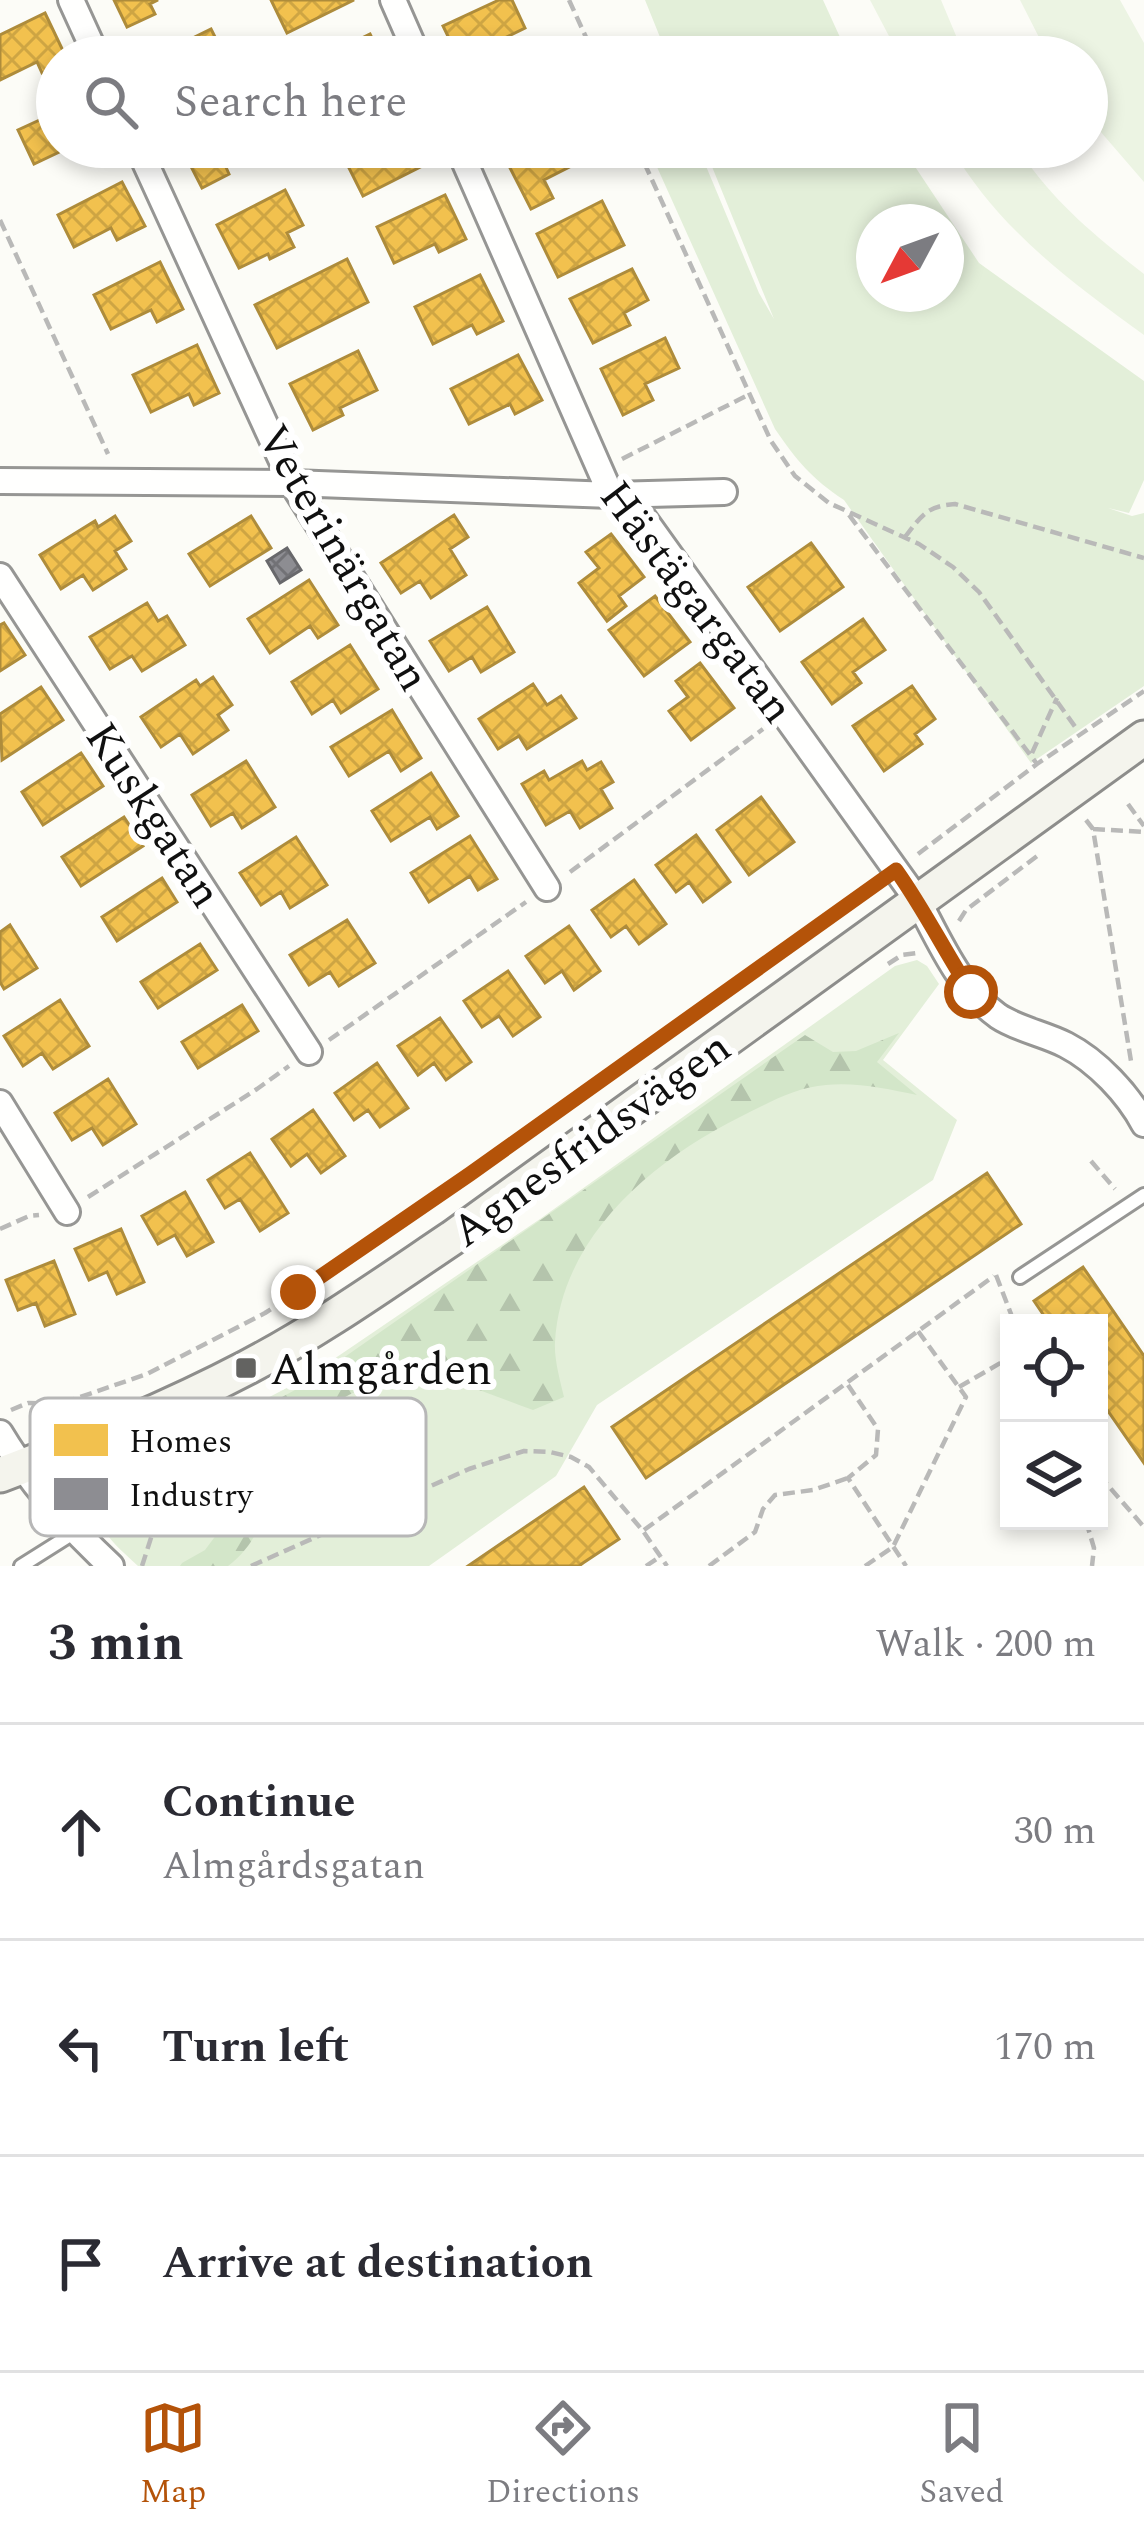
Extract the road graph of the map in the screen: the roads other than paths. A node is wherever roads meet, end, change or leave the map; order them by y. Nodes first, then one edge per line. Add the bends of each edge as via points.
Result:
1 (71, 0) edge
2 (393, 0) edge
3 (87, 36) edge
4 (409, 36) edge
5 (148, 168) edge
6 (467, 168) edge
7 (0, 481) edge
8 (292, 483) junction
9 (724, 492) dead end
10 (611, 495) junction
11 (0, 577) edge
12 (1132, 729) edge
13 (547, 888) road end
14 (918, 901) junction
15 (309, 1052) road end
16 (0, 1102) edge
17 (1144, 1124) edge
18 (1144, 1196) edge
19 (67, 1212) road end
20 (1020, 1276) dead end
21 (182, 1398) edge
22 (0, 1433) edge
23 (10, 1471) edge
24 (69, 1536) edge
25 (79, 1536) edge
26 (21, 1566) edge
27 (111, 1566) edge

1 - 3 street
2 - 4 street
5 - 8 street, Veterinärgatan
6 - 10 street, Hästägargatan
7 - 8 street
8 - 10 street
8 - 13 street, Veterinärgatan
9 - 10 street
10 - 14 street, Hästägargatan via 637,509
11 - 15 street, Kuskgatan
12 - 14 main road, Agnesfridsvägen
14 - 17 street, Hästägargatan via 971,992 1000,1018 1070,1046 1107,1076
14 - 21 main road, Agnesfridsvägen via 452,1238 318,1326
16 - 19 street
18 - 20 lane
22 - 23 street
24 - 26 lane
25 - 27 street

